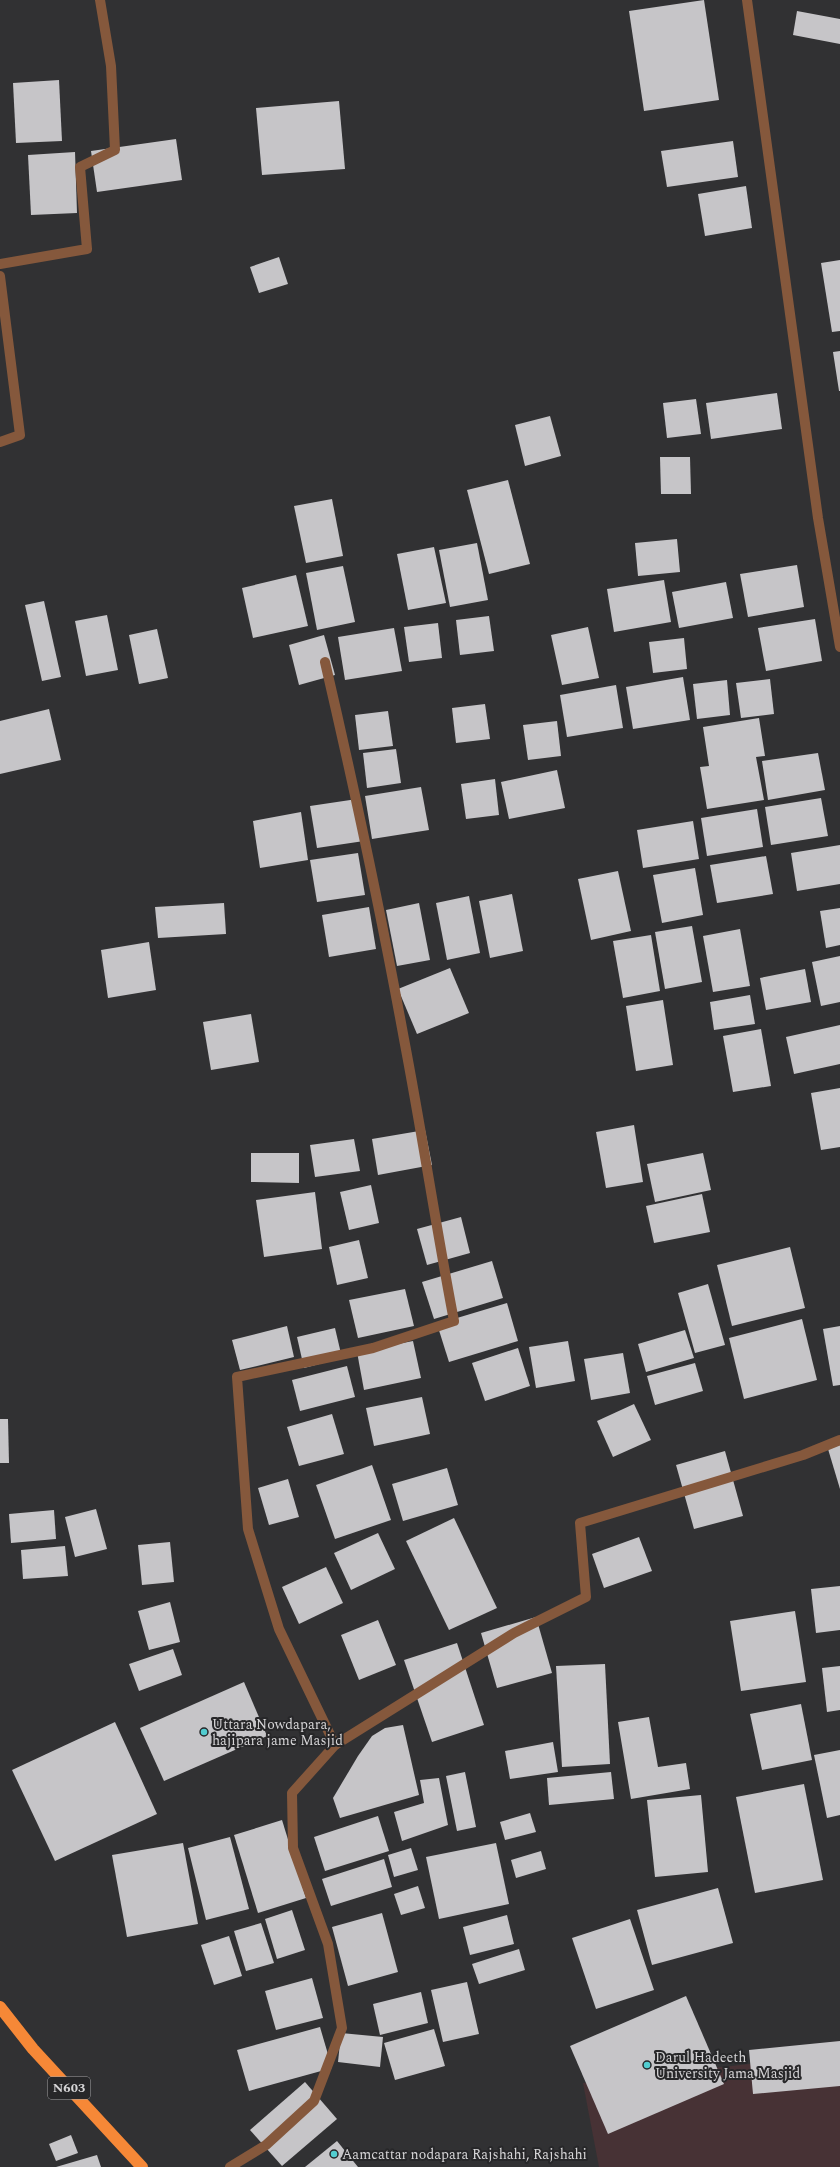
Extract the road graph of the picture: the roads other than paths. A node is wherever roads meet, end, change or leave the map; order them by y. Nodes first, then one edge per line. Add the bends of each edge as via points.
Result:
1 (100, 0) edge
2 (747, 0) edge
3 (0, 264) edge
4 (0, 276) edge
5 (0, 442) edge
6 (840, 647) edge
7 (325, 662) dead end
8 (840, 1440) edge
9 (335, 1745) junction
10 (0, 2007) edge
11 (142, 2167) edge
12 (230, 2167) edge

1 - 3 street via 111,66 115,150 80,167 87,250
2 - 6 street via 818,518
4 - 5 street via 20,435
7 - 9 street via 366,842 405,1040 454,1321 373,1348 237,1377 248,1529 279,1629
8 - 9 street via 803,1455 580,1523 586,1597 514,1633
9 - 12 street via 292,1793 293,1848 328,1944 342,2028 314,2101 266,2145
10 - 11 highway, N603 via 33,2049

